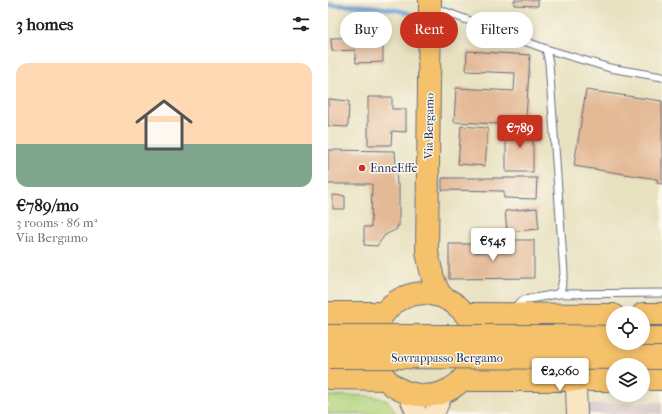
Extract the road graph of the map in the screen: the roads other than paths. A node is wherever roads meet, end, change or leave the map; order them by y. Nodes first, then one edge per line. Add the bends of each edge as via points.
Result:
1 (430, 3) edge
2 (546, 49) junction
3 (662, 77) edge
4 (427, 252) junction
5 (662, 293) edge
6 (557, 294) junction
7 (408, 296) junction
8 (443, 297) junction
9 (384, 312) junction
10 (328, 313) edge
11 (466, 314) junction
12 (503, 314) junction
13 (573, 314) junction
14 (650, 314) edge
15 (662, 314) edge
16 (606, 315) edge
17 (328, 336) edge
18 (606, 337) edge
19 (650, 338) edge
20 (662, 338) edge
21 (328, 357) edge
22 (662, 358) edge
23 (328, 378) edge
24 (385, 379) junction
25 (650, 379) edge
26 (662, 379) edge
27 (462, 380) junction
28 (575, 380) junction
29 (606, 380) edge
30 (443, 393) junction
31 (408, 394) junction
32 (417, 414) edge
33 (434, 414) edge
34 (577, 414) edge

1 - 2 lane
1 - 4 main road, Via Bergamo
2 - 3 lane via 610,68
2 - 6 lane via 564,274 561,289
4 - 7 main road, Via Bergamo via 418,282
4 - 8 main road, Via Bergamo via 434,282
5 - 6 lane
6 - 12 lane via 524,300
7 - 8 main road, Via Bergamo via 426,293
7 - 9 main road, Via Bergamo
8 - 11 main road, Via Bergamo via 456,304
9 - 10 main road
9 - 24 main road, Via Bergamo via 373,339 373,353 377,367
11 - 12 main road
11 - 27 main road, Via Bergamo via 473,327 476,341 475,355
12 - 13 main road
13 - 16 main road
13 - 28 street
14 - 15 main road
17 - 18 main road, Sovrappasso Bergamo, bridge
19 - 20 main road
21 - 22 main road, Sovrappasso Bergamo, bridge
23 - 24 main road
24 - 31 main road, Via Bergamo
25 - 26 main road
27 - 28 main road
27 - 30 main road, Via Bergamo
28 - 29 main road
28 - 34 street
30 - 31 main road, Via Bergamo via 426,396
30 - 33 street
31 - 32 street

